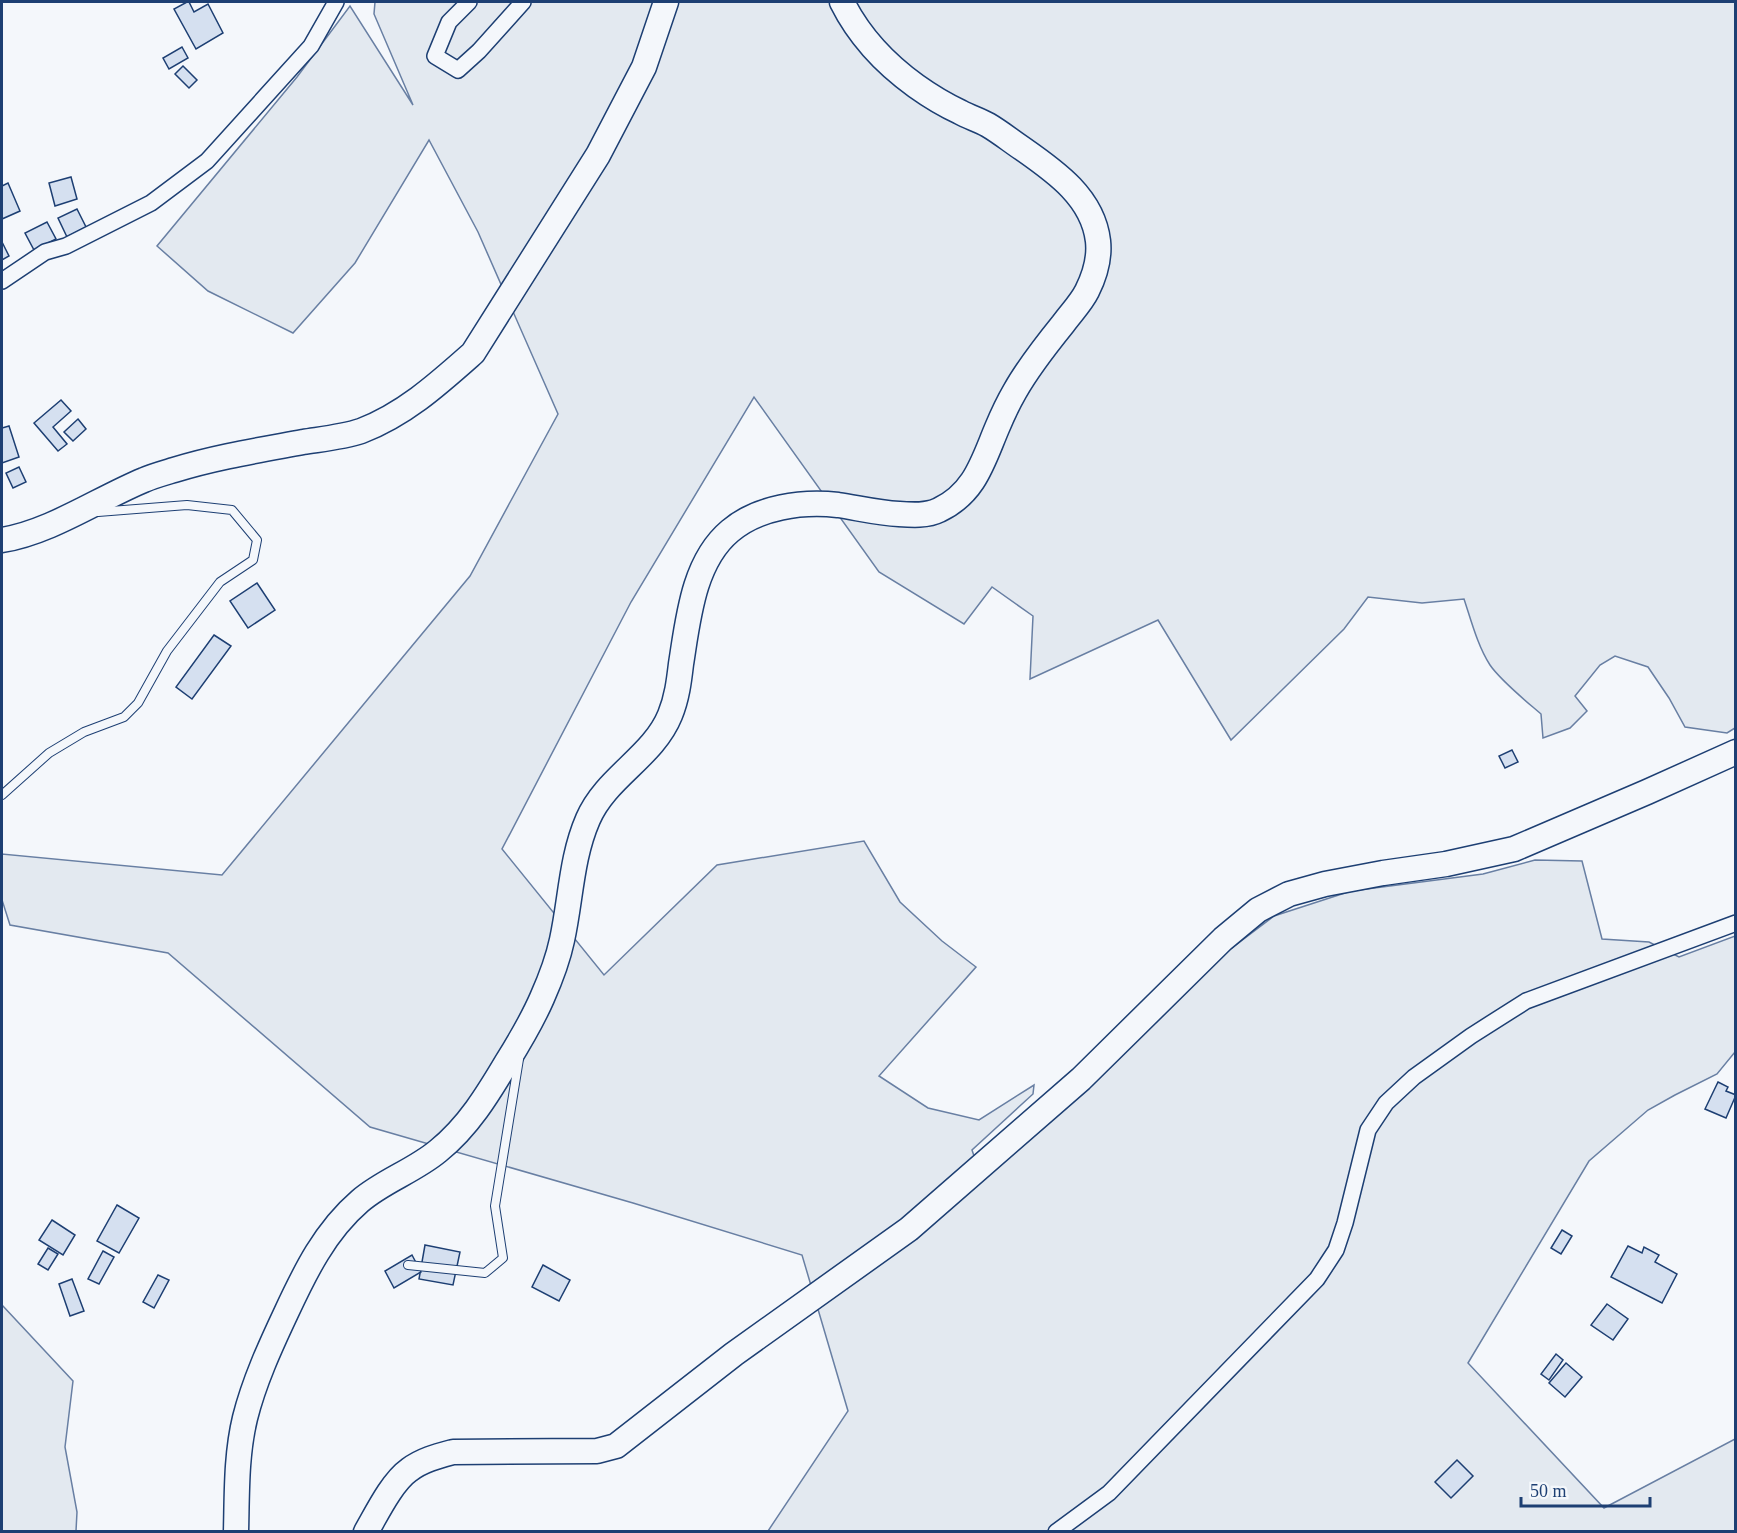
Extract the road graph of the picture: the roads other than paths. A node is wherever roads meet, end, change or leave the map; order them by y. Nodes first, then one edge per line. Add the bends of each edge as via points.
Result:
1 (336, 2) edge
2 (469, 2) edge
3 (523, 2) edge
4 (666, 2) edge
5 (842, 2) edge
6 (2, 281) edge
7 (72, 514) junction
8 (2, 540) edge
9 (1736, 752) edge
10 (2, 795) edge
11 (1736, 923) edge
12 (524, 1034) junction
13 (408, 1265) dead end
14 (236, 1532) edge
15 (366, 1532) edge
16 (1056, 1532) edge

1 - 6 street via 311,46 207,161 151,203 66,246 45,252
2 - 3 street via 450,22 435,56 458,70
4 - 7 main road via 644,67 598,155 473,353 456,368 390,418 358,432 205,460 144,479
5 - 12 main road via 879,56 920,88 990,126 1048,166 1083,200 1099,245 1096,273 1084,298 1016,390 975,482 955,500 935,513 912,515 836,505 776,509 746,520 727,533 714,550 693,597 677,697 669,719 655,741 610,784 591,812 575,859 561,944 542,999
7 - 8 main road
7 - 10 lane via 187,505 232,510 257,540 252,560 220,582 167,651 138,703 124,717 84,732 49,753
9 - 15 main road via 1514,849 1324,885 1289,894 1258,910 1222,939 1081,1079 909,1229 734,1354 616,1446 597,1451 453,1452 430,1458 408,1470 397,1482
11 - 16 street via 1526,1002 1414,1077 1386,1103 1368,1130 1345,1224 1336,1250 1317,1279 1109,1493
12 - 13 lane via 495,1206 504,1258 485,1273
12 - 14 main road via 468,1121 441,1149 361,1199 314,1257 266,1356 245,1419 237,1479

